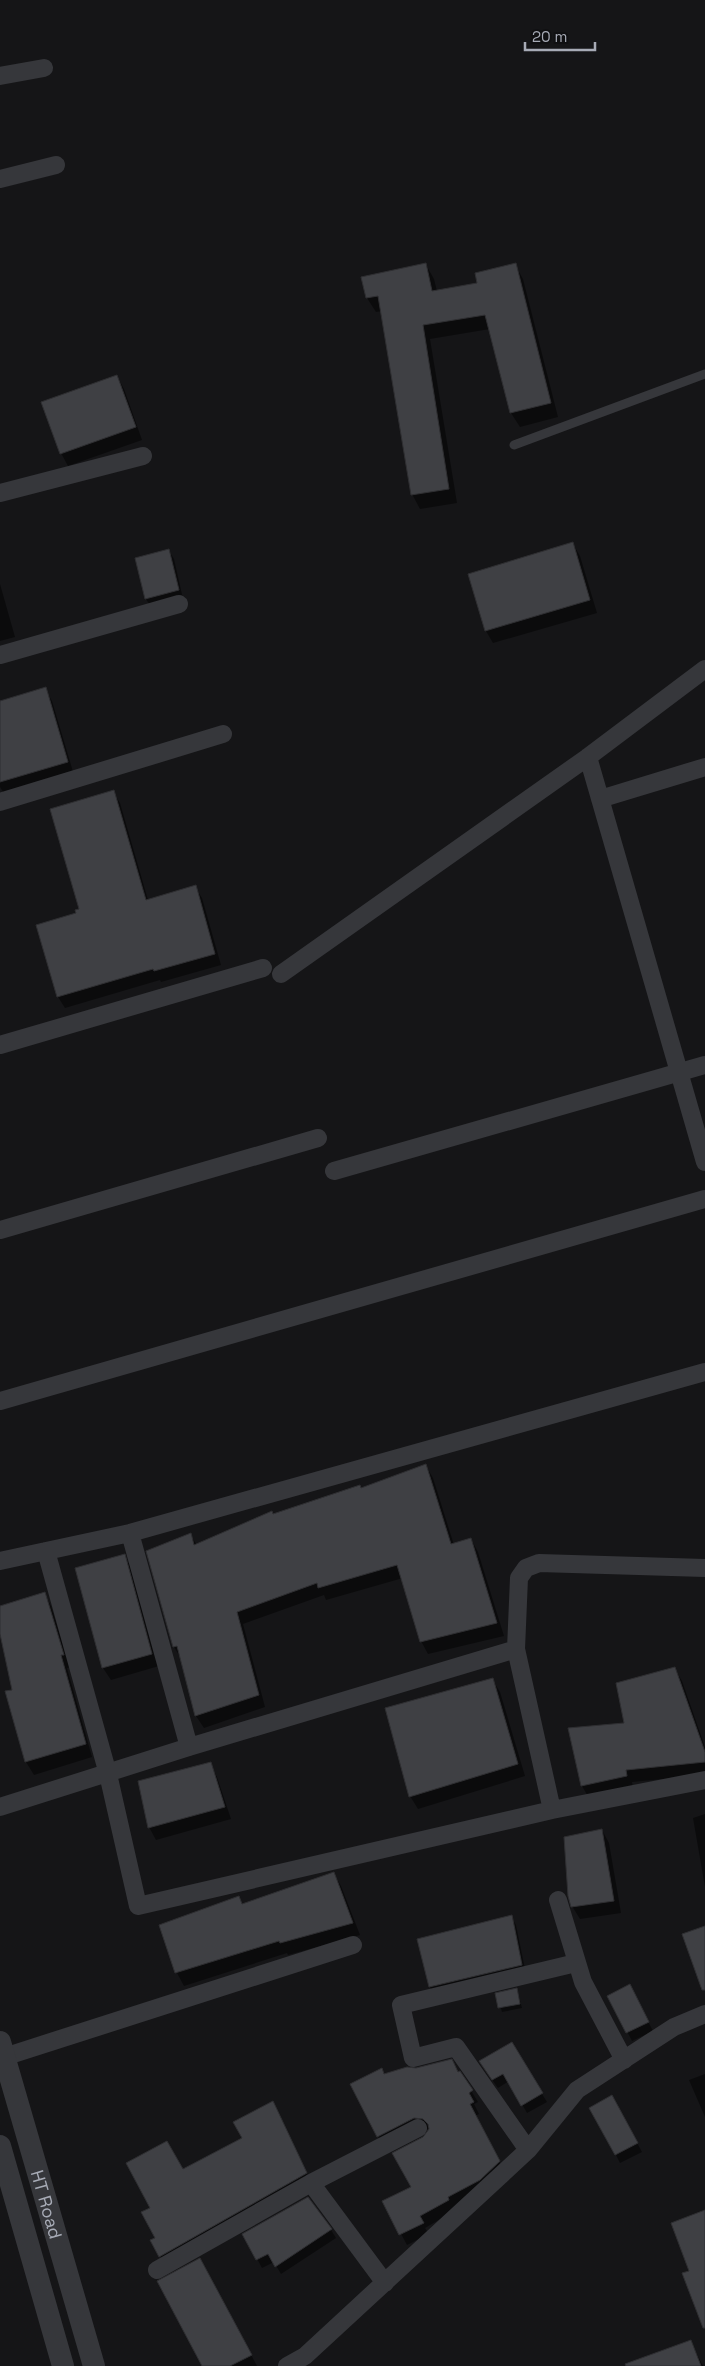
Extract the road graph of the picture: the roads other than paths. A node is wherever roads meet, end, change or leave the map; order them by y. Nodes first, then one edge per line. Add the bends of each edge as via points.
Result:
1 (44, 68) dead end
2 (0, 76) edge
3 (56, 165) dead end
4 (0, 180) edge
5 (705, 374) edge
6 (514, 446) dead end
7 (143, 456) dead end
8 (0, 492) edge
9 (179, 604) dead end
10 (0, 655) edge
11 (705, 670) edge
12 (223, 734) dead end
13 (588, 756) junction
14 (705, 766) edge
15 (600, 799) junction
16 (0, 802) edge
17 (263, 968) dead end
18 (281, 974) dead end
19 (0, 1045) edge
20 (705, 1065) edge
21 (679, 1072) junction
22 (318, 1138) dead end
23 (705, 1162) edge
24 (334, 1170) dead end
25 (705, 1199) edge
26 (0, 1230) edge
27 (705, 1372) edge
28 (0, 1401) edge
29 (130, 1533) junction
30 (46, 1551) junction
31 (0, 1562) edge
32 (705, 1568) edge
33 (516, 1649) junction
34 (189, 1747) junction
35 (108, 1774) junction
36 (705, 1780) edge
37 (0, 1807) edge
38 (552, 1810) junction
39 (558, 1900) dead end
40 (353, 1945) dead end
41 (576, 1964) junction
42 (705, 2014) edge
43 (2, 2049) edge
44 (624, 2060) junction
45 (418, 2128) dead end
46 (0, 2146) edge
47 (528, 2150) junction
48 (42, 2182) junction
49 (311, 2183) junction
50 (13, 2189) junction
51 (157, 2270) dead end
52 (385, 2283) junction
53 (62, 2366) edge
54 (94, 2366) edge
55 (287, 2366) edge

1 - 2 street
3 - 4 street
5 - 6 lane
7 - 8 street
9 - 10 street
11 - 13 street
12 - 16 street
13 - 15 street
13 - 18 street
14 - 15 street
15 - 21 street
17 - 19 street
20 - 21 street
21 - 23 street
21 - 24 street
22 - 26 street
25 - 28 street
27 - 29 street
29 - 30 street
29 - 34 street
30 - 31 street
30 - 35 street
32 - 33 street via 539,1562 526,1568 519,1578
33 - 34 street
33 - 38 street
34 - 35 street
35 - 37 street
35 - 38 street via 138,1906
36 - 38 street
39 - 41 street
40 - 43 street
41 - 44 street
41 - 47 street via 401,2005 413,2058 456,2047
42 - 44 street via 674,2028
43 - 48 street, HT Road
44 - 47 street via 577,2090
45 - 49 street
46 - 50 street, HT Road
47 - 52 street
48 - 50 street
48 - 54 street, HT Road
49 - 51 street
49 - 52 street
50 - 53 street, HT Road
52 - 55 street via 306,2356

